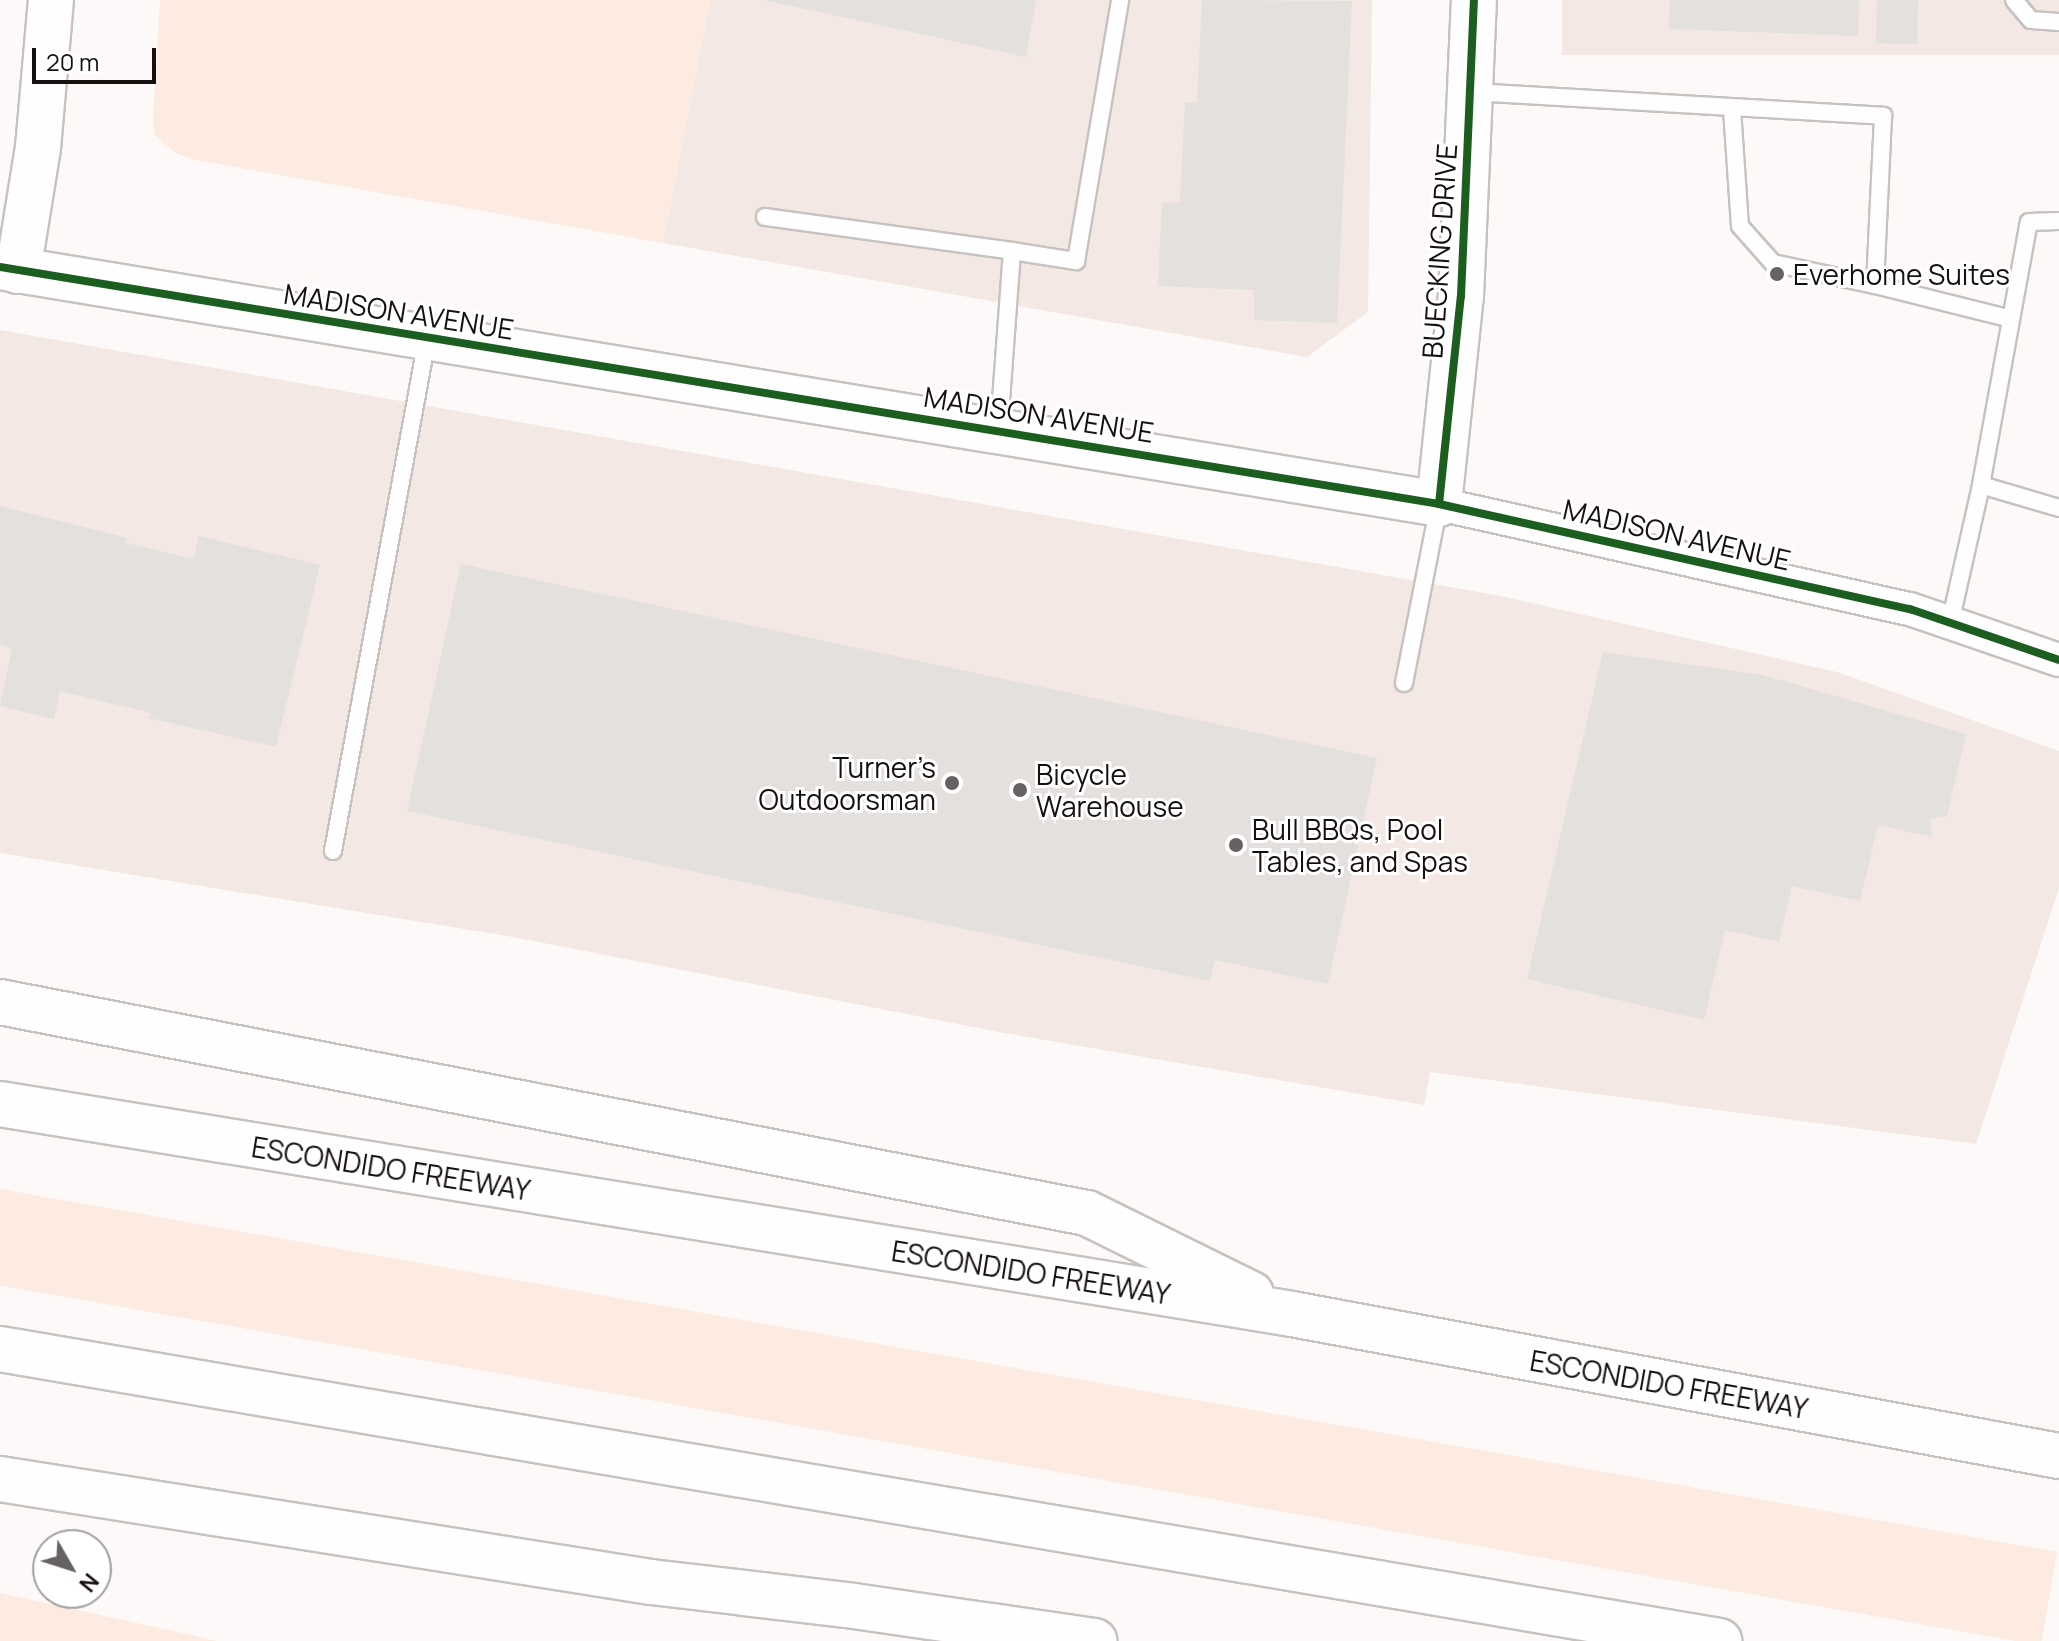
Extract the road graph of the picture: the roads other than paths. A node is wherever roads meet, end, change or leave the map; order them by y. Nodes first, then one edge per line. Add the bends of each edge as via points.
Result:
1 (51, 0) edge
2 (1120, 0) edge
3 (1474, 0) edge
4 (2014, 0) edge
5 (2059, 22) edge
6 (1470, 92) junction
7 (1732, 109) junction
8 (765, 217) dead end
9 (2059, 221) edge
10 (1012, 251) junction
11 (9, 269) edge
12 (1875, 285) junction
13 (2011, 319) junction
14 (427, 338) junction
15 (999, 429) junction
16 (1981, 485) junction
17 (1439, 504) junction
18 (2059, 508) edge
19 (1950, 623) junction
20 (2059, 660) edge
21 (1404, 683) dead end
22 (333, 851) dead end
23 (0, 1002) edge
24 (0, 1104) edge
25 (1292, 1314) junction
26 (0, 1349) edge
27 (2059, 1456) edge
28 (0, 1479) edge
29 (1094, 1641) edge
30 (1719, 1641) edge

1 - 11 main road via 38,148
2 - 10 lane via 1076,261
3 - 6 main road, BUECKING DRIVE
4 - 5 lane via 2031,20
6 - 7 lane
6 - 17 main road, BUECKING DRIVE via 1461,296
7 - 12 lane via 1740,226 1773,263
7 - 12 lane via 1883,116
8 - 10 lane
9 - 13 lane via 2029,222
10 - 15 lane
11 - 14 main road, MADISON AVENUE
12 - 13 lane
13 - 16 lane
14 - 15 main road, MADISON AVENUE
14 - 22 lane
15 - 17 main road, MADISON AVENUE
16 - 18 lane
16 - 19 lane
17 - 19 street, MADISON AVENUE via 1910,609
17 - 21 lane
19 - 20 street, MADISON AVENUE
23 - 25 main road via 1087,1213
24 - 25 main road, ESCONDIDO FREEWAY
25 - 27 main road, ESCONDIDO FREEWAY
26 - 30 main road
28 - 29 main road via 651,1582

